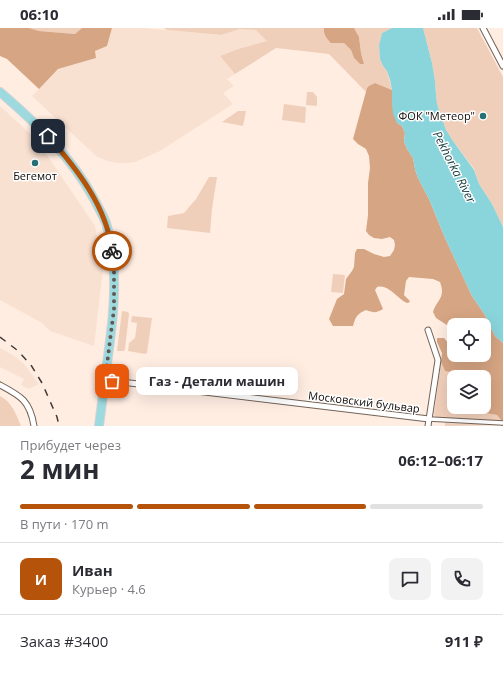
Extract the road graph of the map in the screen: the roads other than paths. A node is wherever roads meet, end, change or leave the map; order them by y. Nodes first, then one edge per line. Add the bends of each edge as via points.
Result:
1 (483, 28) edge
2 (503, 66) edge
3 (0, 92) edge
4 (428, 330) dead end
5 (105, 380) junction
6 (0, 385) edge
7 (429, 420) junction
8 (503, 423) edge
9 (34, 426) edge
10 (99, 426) edge
11 (428, 426) edge

1 - 2 street
3 - 5 main road via 65,155 85,182 105,222 114,267 114,295
4 - 7 street via 438,360
5 - 7 street, Московский бульвар
5 - 10 main road
6 - 9 street via 24,399
7 - 8 street, Московский бульвар
7 - 11 street

